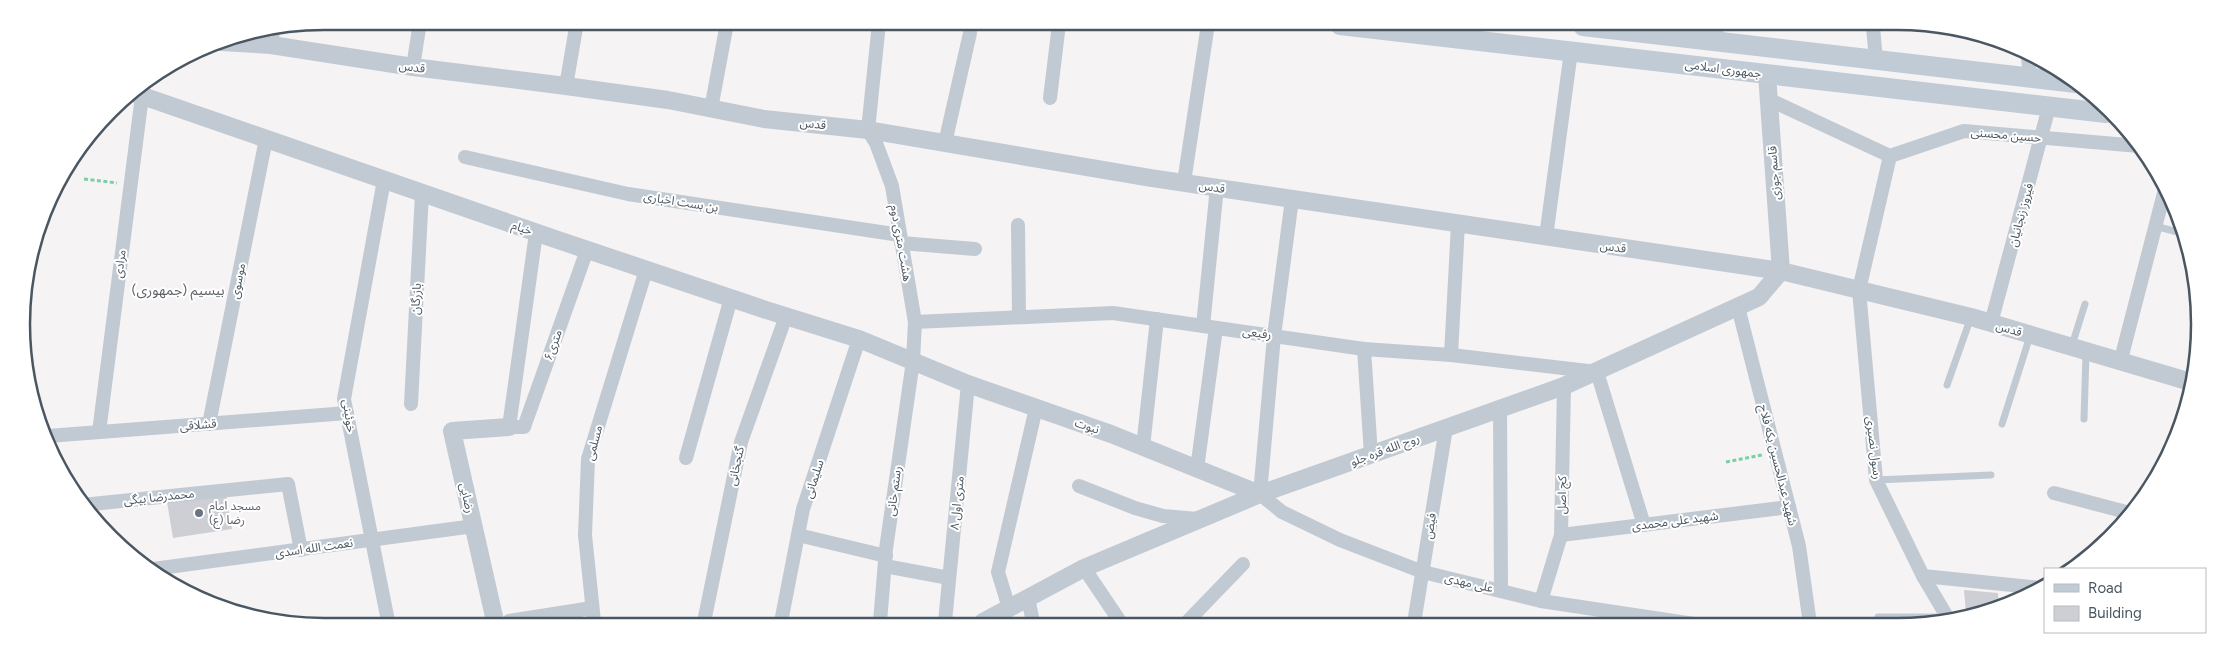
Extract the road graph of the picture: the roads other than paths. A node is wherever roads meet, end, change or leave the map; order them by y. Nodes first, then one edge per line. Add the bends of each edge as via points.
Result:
1 (419, 30) edge
2 (576, 30) edge
3 (726, 30) edge
4 (879, 30) edge
5 (1057, 30) edge
6 (1207, 30) edge
7 (1383, 30) edge
8 (1650, 30) edge
9 (1873, 30) edge
10 (970, 33) dead end
11 (1716, 34) edge
12 (272, 38) edge
13 (249, 40) edge
14 (1571, 52) junction
15 (1876, 60) junction
16 (2028, 61) edge
17 (413, 67) junction
18 (1767, 74) junction
19 (2030, 77) junction
20 (2062, 81) edge
21 (566, 86) junction
22 (140, 95) edge
23 (136, 98) edge
24 (1050, 98) dead end
25 (1768, 99) junction
26 (2050, 107) junction
27 (711, 109) junction
28 (2102, 114) edge
29 (868, 130) junction
30 (2042, 138) junction
31 (266, 139) junction
32 (945, 143) junction
33 (2130, 145) edge
34 (1890, 156) junction
35 (465, 157) dead end
36 (384, 180) junction
37 (1184, 182) junction
38 (1216, 188) junction
39 (422, 193) junction
40 (2163, 198) edge
41 (1292, 199) junction
42 (1458, 224) junction
43 (1018, 225) dead end
44 (2155, 226) junction
45 (2176, 232) edge
46 (536, 233) junction
47 (1546, 237) junction
48 (900, 239) junction
49 (976, 249) dead end
50 (587, 250) junction
51 (646, 270) junction
52 (1781, 271) junction
53 (1859, 290) junction
54 (731, 298) junction
55 (2085, 304) dead end
56 (1738, 307) junction
57 (786, 316) junction
58 (1019, 317) junction
59 (1971, 317) junction
60 (1157, 319) junction
61 (915, 322) junction
62 (1991, 323) junction
63 (1210, 327) junction
64 (2030, 335) junction
65 (1274, 336) junction
66 (859, 338) junction
67 (1364, 349) junction
68 (2079, 350) junction
69 (1451, 354) junction
70 (913, 361) junction
71 (2120, 363) junction
72 (1597, 372) junction
73 (2185, 381) edge
74 (968, 384) junction
75 (1947, 385) dead end
76 (1564, 386) junction
77 (411, 404) dead end
78 (1036, 408) junction
79 (1500, 409) junction
80 (347, 413) junction
81 (2084, 419) dead end
82 (210, 424) junction
83 (2002, 424) dead end
84 (510, 427) junction
85 (1446, 428) junction
86 (99, 432) junction
87 (52, 436) edge
88 (1143, 447) junction
89 (1371, 455) junction
90 (686, 458) dead end
91 (1197, 469) junction
92 (1991, 475) dead end
93 (1876, 480) junction
94 (1079, 486) dead end
95 (2054, 493) dead end
96 (1260, 494) junction
97 (92, 504) edge
98 (1789, 506) junction
99 (2123, 511) edge
100 (1199, 519) junction
101 (1644, 525) junction
102 (474, 526) junction
103 (798, 535) junction
104 (1561, 535) junction
105 (372, 540) junction
106 (301, 550) junction
107 (885, 561) junction
108 (1243, 564) dead end
109 (161, 568) edge
110 (1084, 568) junction
111 (1422, 572) junction
112 (1923, 576) junction
113 (949, 578) junction
114 (2029, 587) edge
115 (1501, 591) junction
116 (1028, 598) junction
117 (1541, 601) junction
118 (1009, 608) junction
119 (1945, 613) edge
120 (593, 615) edge
121 (1878, 617) dead end
122 (387, 618) edge
123 (494, 618) edge
124 (557, 618) edge
125 (705, 618) edge
126 (782, 618) edge
127 (880, 618) edge
128 (945, 618) edge
129 (990, 618) edge
130 (1032, 618) edge
131 (1118, 618) edge
132 (1191, 618) edge
133 (1415, 618) edge
134 (1654, 618) edge
135 (1809, 618) edge
136 (1903, 618) edge

1 - 17 street
2 - 21 street
3 - 27 street
4 - 29 street
5 - 24 street
6 - 37 street
7 - 14 main road, جمهوری اسلامی
8 - 11 main road
9 - 15 street
10 - 32 street
11 - 15 main road
12 - 13 street, قدس
12 - 17 street, قدس
14 - 18 main road, جمهوری اسلامی
14 - 47 street
15 - 19 main road
16 - 19 street
17 - 21 street, قدس
18 - 25 street, قاسم جوزی
18 - 26 main road, جمهوری اسلامی
19 - 20 main road
21 - 27 street, قدس
22 - 31 street, خیام
23 - 86 street, مرادی via 130,184
25 - 34 street
25 - 52 street, قاسم جوزی
26 - 28 main road, جمهوری اسلامی
26 - 30 street, فیروز زنجانیان
27 - 29 street, قدس via 764,119
29 - 32 street, قدس
29 - 48 street, هشت متری دوم via 892,186
30 - 33 street, حسین محسنی
30 - 34 street, حسین محسنی via 1964,131
30 - 62 street, فیروز زنجانیان
31 - 36 street, خیام
31 - 82 street, موسوی
32 - 37 street, قدس
34 - 53 street, رسول نصیری
35 - 48 street, بن بست اخباری via 628,194
36 - 39 street, خیام
36 - 80 street, خوئینی via 344,399
37 - 38 street, قدس
38 - 41 street, قدس
38 - 63 street
39 - 46 street, خیام
39 - 77 street, بازرگان
40 - 44 street
41 - 42 street, قدس
41 - 65 street
42 - 47 street, قدس
42 - 69 street
43 - 58 street
44 - 45 lane
44 - 71 street
46 - 50 street, خیام
46 - 84 street
47 - 52 street, قدس
48 - 49 street, بن بست اخباری
48 - 61 street, هشت متری دوم
50 - 51 street, خیام
50 - 84 street, ۶متری via 524,427
51 - 54 street, خیام
51 - 120 street, مسلمی via 588,459 585,535
52 - 53 street, قدس
52 - 56 street, روح الله قره جلو via 1759,297
53 - 59 street, قدس
53 - 93 street, رسول نصیری
54 - 57 street, خیام
54 - 90 street
55 - 68 lane
56 - 72 street, روح الله قره جلو
56 - 98 street, شهید عبدالحسین یکه فلاح
57 - 66 street, خیام
57 - 125 street, گنجخانی via 741,442
58 - 60 street, رفیعی via 1113,313
58 - 61 street, رفیعی
59 - 62 street, قدس
59 - 75 lane
60 - 63 street, رفیعی
60 - 88 street
61 - 70 street, هشت متری دوم
62 - 64 street, قدس
63 - 65 street, رفیعی
63 - 91 street
64 - 68 street, قدس
64 - 83 lane
65 - 67 street, رفیعی
65 - 96 street
66 - 70 street, خیام
66 - 103 street, سلیمانی
67 - 69 street, رفیعی
67 - 89 street
68 - 71 street, قدس
68 - 81 lane
69 - 72 street, رفیعی
70 - 74 street, نبوت
70 - 107 street, رستم خانی
71 - 73 street, قدس
72 - 76 street, روح الله قره جلو
72 - 101 street
74 - 78 street, نبوت
74 - 113 street, ۸ متری اول
76 - 79 street, روح الله قره جلو
76 - 104 street, کج اصل
78 - 88 street, نبوت
78 - 118 street via 998,572
79 - 85 street, روح الله قره جلو
79 - 115 street
80 - 82 street, قشلاقی
80 - 105 street, خوئینی
82 - 86 street, قشلاقی
84 - 102 street, رضایی via 452,431
85 - 89 street, روح الله قره جلو
85 - 111 street, فیض
86 - 87 street, قشلاقی
88 - 91 street, نبوت
89 - 96 street, روح الله قره جلو
91 - 96 street, نبوت
92 - 93 lane
93 - 112 street, رسول نصیری
94 - 100 street via 1163,516
95 - 99 street
96 - 100 street, روح الله قره جلو
96 - 111 street, علی مهدی via 1282,512 1340,540
97 - 106 street, محمدرضا بیگی via 288,484
98 - 101 street, شهید علی محمدی
98 - 135 street, شهید عبدالحسین یکه فلاح via 1799,546
100 - 110 street, روح الله قره جلو
101 - 104 street, شهید علی محمدی
102 - 105 street, نعمت الله اسدی
102 - 123 street, رضایی
103 - 107 street
103 - 126 street, سلیمانی
104 - 117 street, کج اصل
105 - 106 street, نعمت الله اسدی
105 - 122 street, خوئینی
106 - 109 street, نعمت الله اسدی
107 - 113 street
107 - 127 street, رستم خانی
108 - 132 street
110 - 116 street, روح الله قره جلو
110 - 131 street
111 - 115 street, علی مهدی
111 - 133 street, فیض
112 - 114 street
112 - 119 street, رسول نصیری
113 - 128 street, ۸ متری اول
115 - 117 street, علی مهدی
116 - 118 street, روح الله قره جلو
116 - 130 street
117 - 134 street, علی مهدی
118 - 129 street, روح الله قره جلو
120 - 124 street
121 - 136 lane

